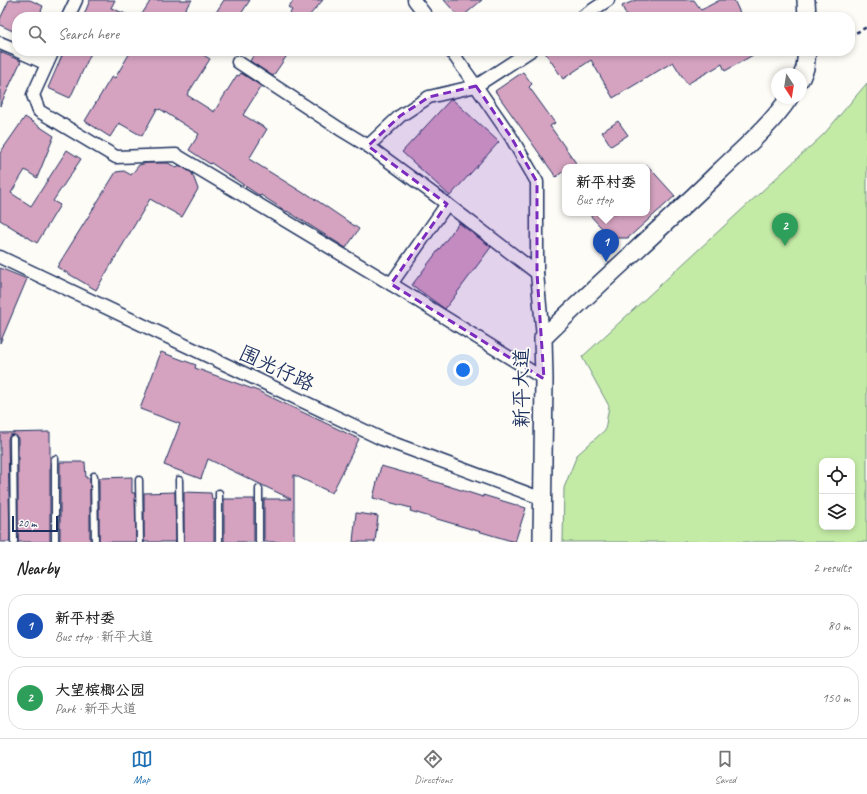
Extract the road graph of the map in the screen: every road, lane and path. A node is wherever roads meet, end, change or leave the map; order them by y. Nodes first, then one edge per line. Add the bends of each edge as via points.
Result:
1 (76, 0) edge
2 (414, 0) edge
3 (608, 0) edge
4 (806, 0) edge
5 (70, 12) edge
6 (423, 12) edge
7 (590, 12) edge
8 (807, 12) edge
9 (867, 27) edge
10 (855, 33) edge
11 (0, 43) edge
12 (12, 48) edge
13 (29, 56) edge
14 (51, 56) edge
15 (455, 56) edge
16 (522, 56) edge
17 (806, 56) edge
18 (238, 62) dead end
19 (47, 64) junction
20 (805, 68) edge
21 (476, 86) junction
22 (785, 104) edge
23 (368, 146) junction
24 (447, 204) junction
25 (0, 257) edge
26 (538, 274) junction
27 (391, 284) junction
28 (543, 338) junction
29 (544, 379) junction
30 (13, 439) dead end
31 (55, 459) dead end
32 (94, 476) dead end
33 (139, 480) dead end
34 (180, 480) dead end
35 (259, 488) dead end
36 (219, 493) dead end
37 (543, 500) junction
38 (14, 542) edge
39 (55, 542) edge
40 (95, 542) edge
41 (140, 542) edge
42 (180, 542) edge
43 (219, 542) edge
44 (259, 542) edge
45 (542, 542) edge

1 - 5 street
2 - 6 street
3 - 7 street
4 - 8 street
9 - 10 path
11 - 12 street
13 - 19 street
14 - 19 street
15 - 21 street
16 - 21 street
17 - 20 street
18 - 23 street
19 - 27 street via 33,95 39,111 116,157 176,155
21 - 23 street via 429,97 400,116
21 - 26 street via 511,137 537,182
22 - 28 street, 新平大道 via 692,199
23 - 24 street
24 - 26 street
24 - 27 street
25 - 37 street, 围光仔路 via 382,439
26 - 28 street
27 - 29 street
28 - 29 street, 新平大道
29 - 37 street, 新平大道
30 - 38 lane
31 - 39 lane
32 - 40 lane
33 - 41 lane
34 - 42 lane
35 - 44 lane
36 - 43 lane
37 - 45 street, 新平大道

